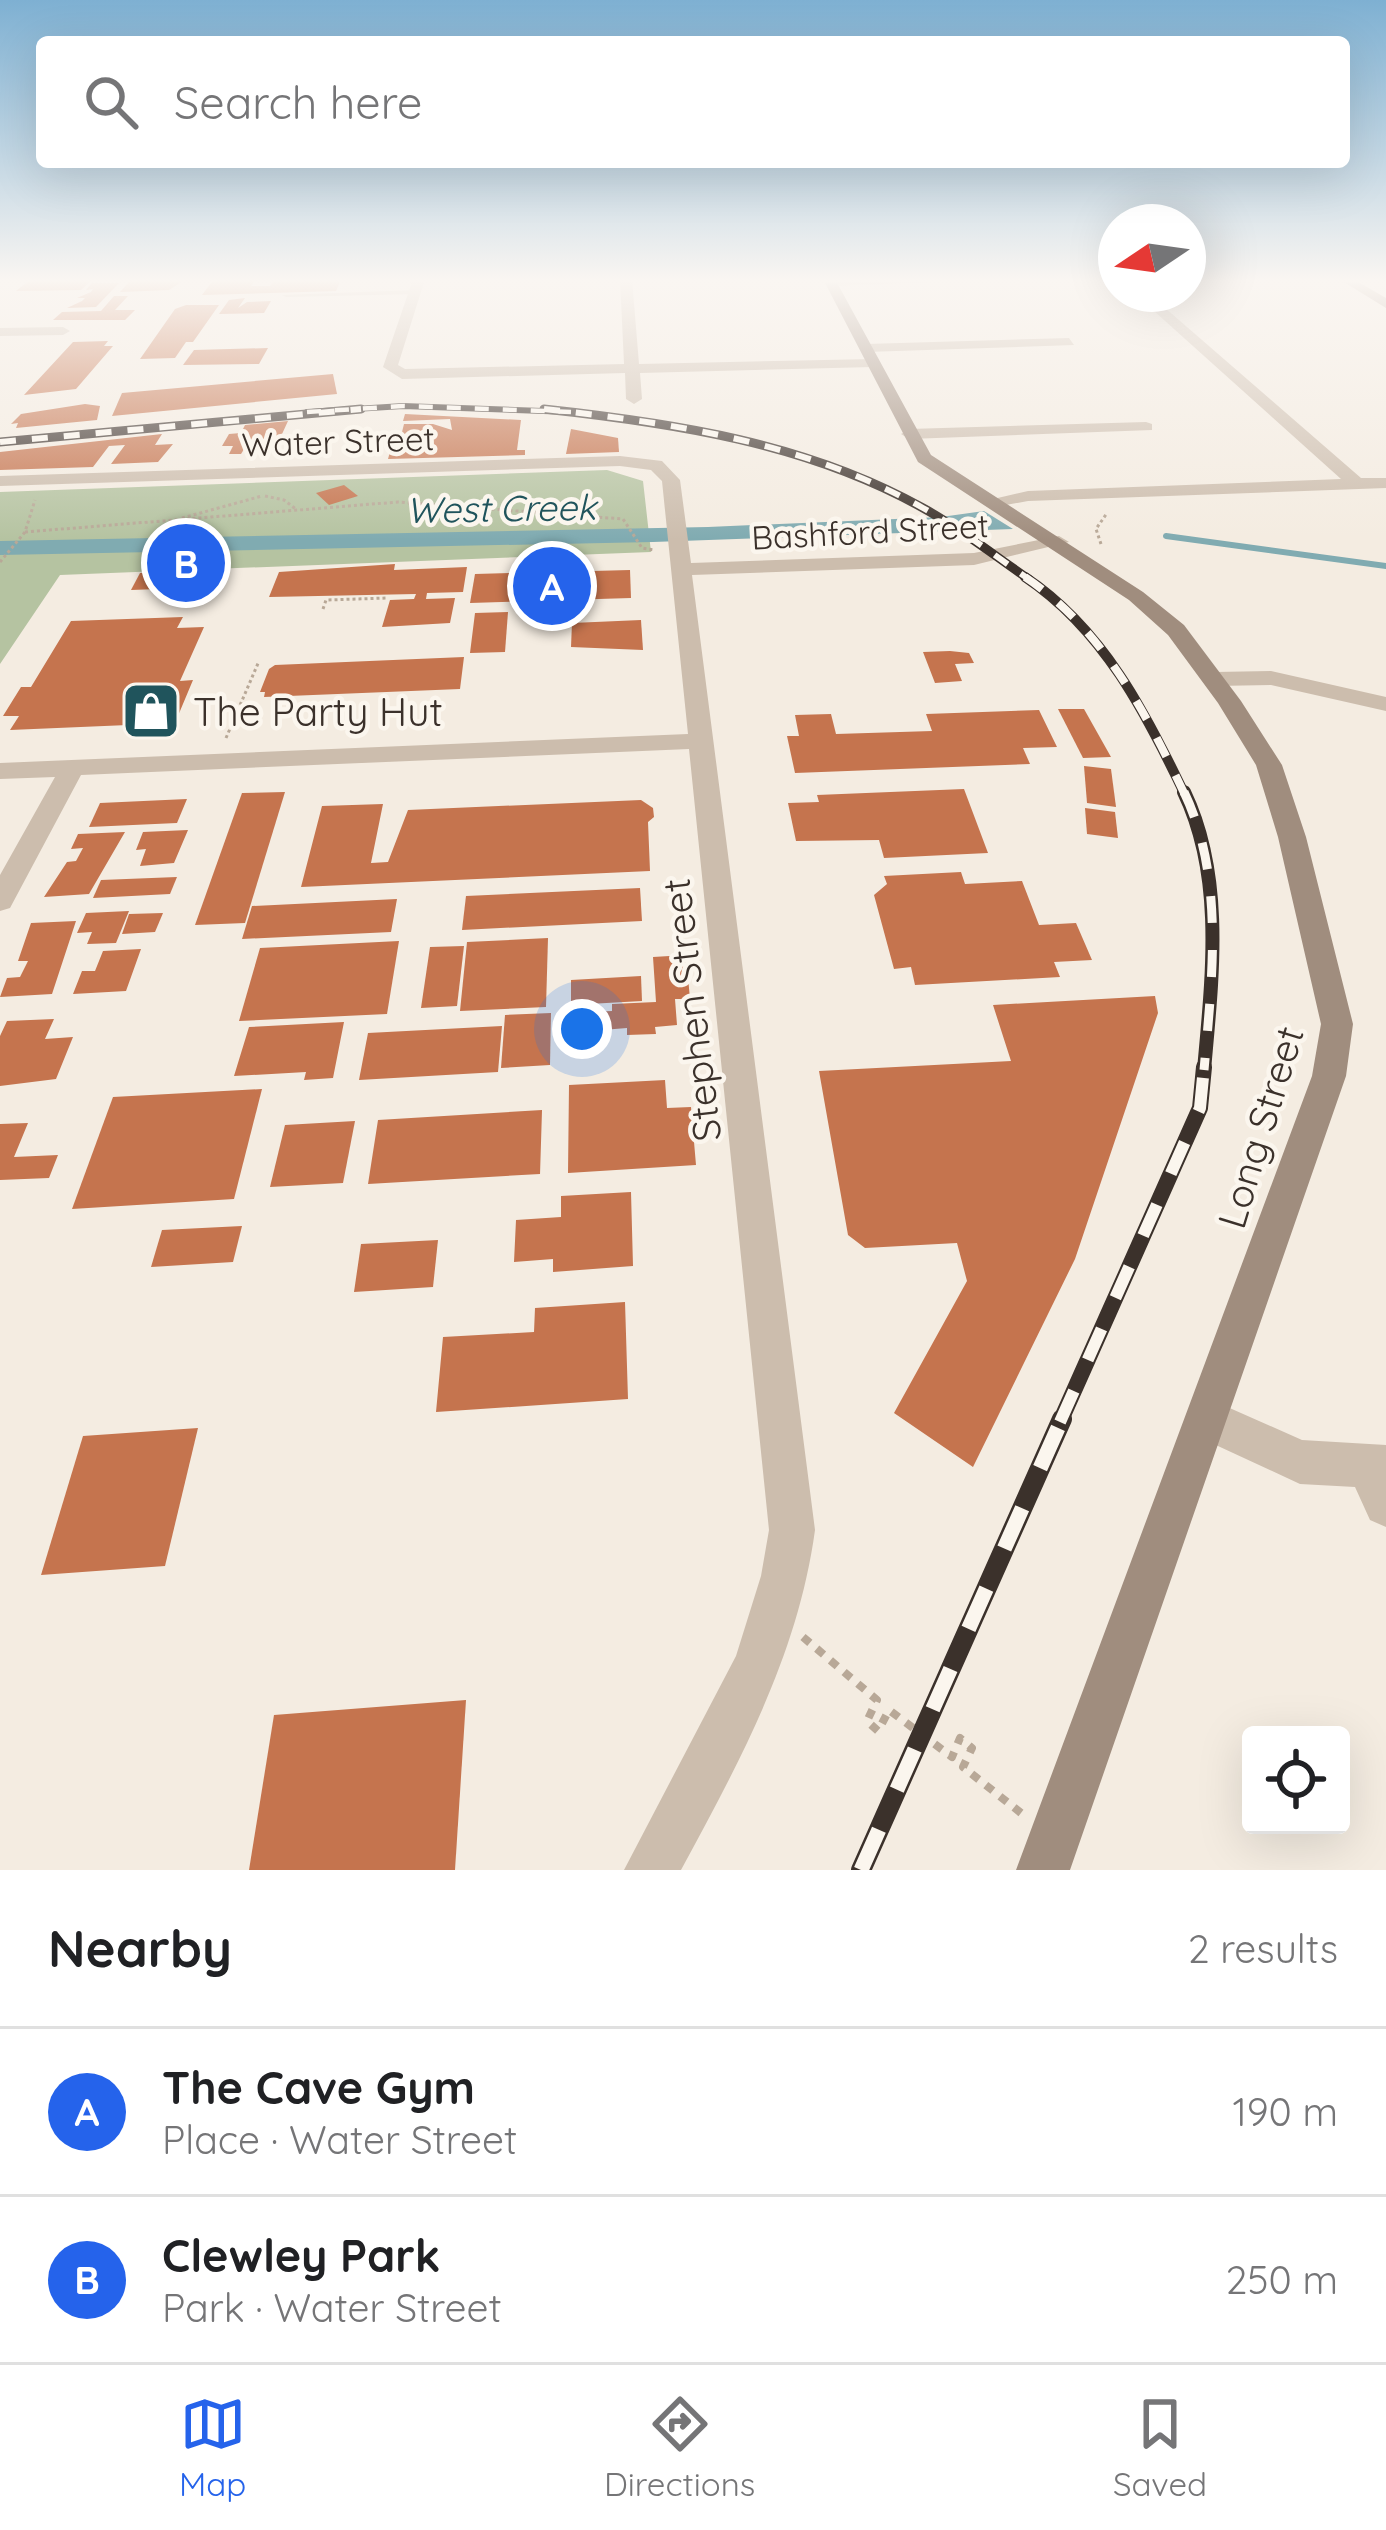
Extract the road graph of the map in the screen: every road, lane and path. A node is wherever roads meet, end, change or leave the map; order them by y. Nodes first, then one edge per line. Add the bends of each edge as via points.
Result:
1 (392, 366) edge
2 (682, 366) edge
3 (874, 366) edge
4 (1223, 366) edge
5 (632, 369) junction
6 (634, 399) dead end
7 (1146, 427) dead end
8 (909, 434) junction
9 (671, 480) joint
10 (0, 481) edge
11 (1386, 483) edge
12 (1357, 484) junction
13 (38, 488) dead end
14 (262, 496) dead end
15 (996, 503) junction
16 (177, 520) junction
17 (24, 534) junction
18 (1059, 542) junction
19 (675, 547) junction
20 (0, 562) edge
21 (388, 598) dead end
22 (323, 609) dead end
23 (259, 661) dead end
24 (1215, 679) junction
25 (1386, 704) edge
26 (211, 741) dead end
27 (702, 741) junction
28 (72, 769) junction
29 (0, 772) edge
30 (0, 901) edge
31 (1207, 1419) junction
32 (1380, 1479) edge
33 (777, 1617) junction
34 (1049, 1853) edge
35 (651, 1870) edge

1 - 5 street
2 - 5 street
3 - 8 street, Long Street
4 - 12 street
5 - 6 street
7 - 8 street
8 - 15 street, Long Street via 923,458
9 - 10 street, Water Street via 656,465 620,461
9 - 19 street, Stephen Street
11 - 12 street
12 - 15 street
13 - 17 path
14 - 16 path
15 - 18 street, Long Street
16 - 17 path
16 - 19 path via 403,502 622,519 640,543
17 - 20 path
18 - 19 street, Bashford Street via 974,559
18 - 24 street, Long Street via 1176,630
19 - 27 street, Stephen Street
21 - 22 path via 326,600
23 - 26 path via 224,741
24 - 25 street via 1270,678
24 - 31 street, Long Street via 1269,765 1337,1024 1329,1076
27 - 28 street
27 - 33 street, Stephen Street via 792,1530
28 - 29 street
28 - 30 street
31 - 32 street via 1300,1462
31 - 34 street, Long Street
33 - 34 path via 877,1700 867,1721 878,1731 889,1710 952,1757 961,1738 972,1748 963,1768
33 - 35 street, Stephen Street via 736,1714

